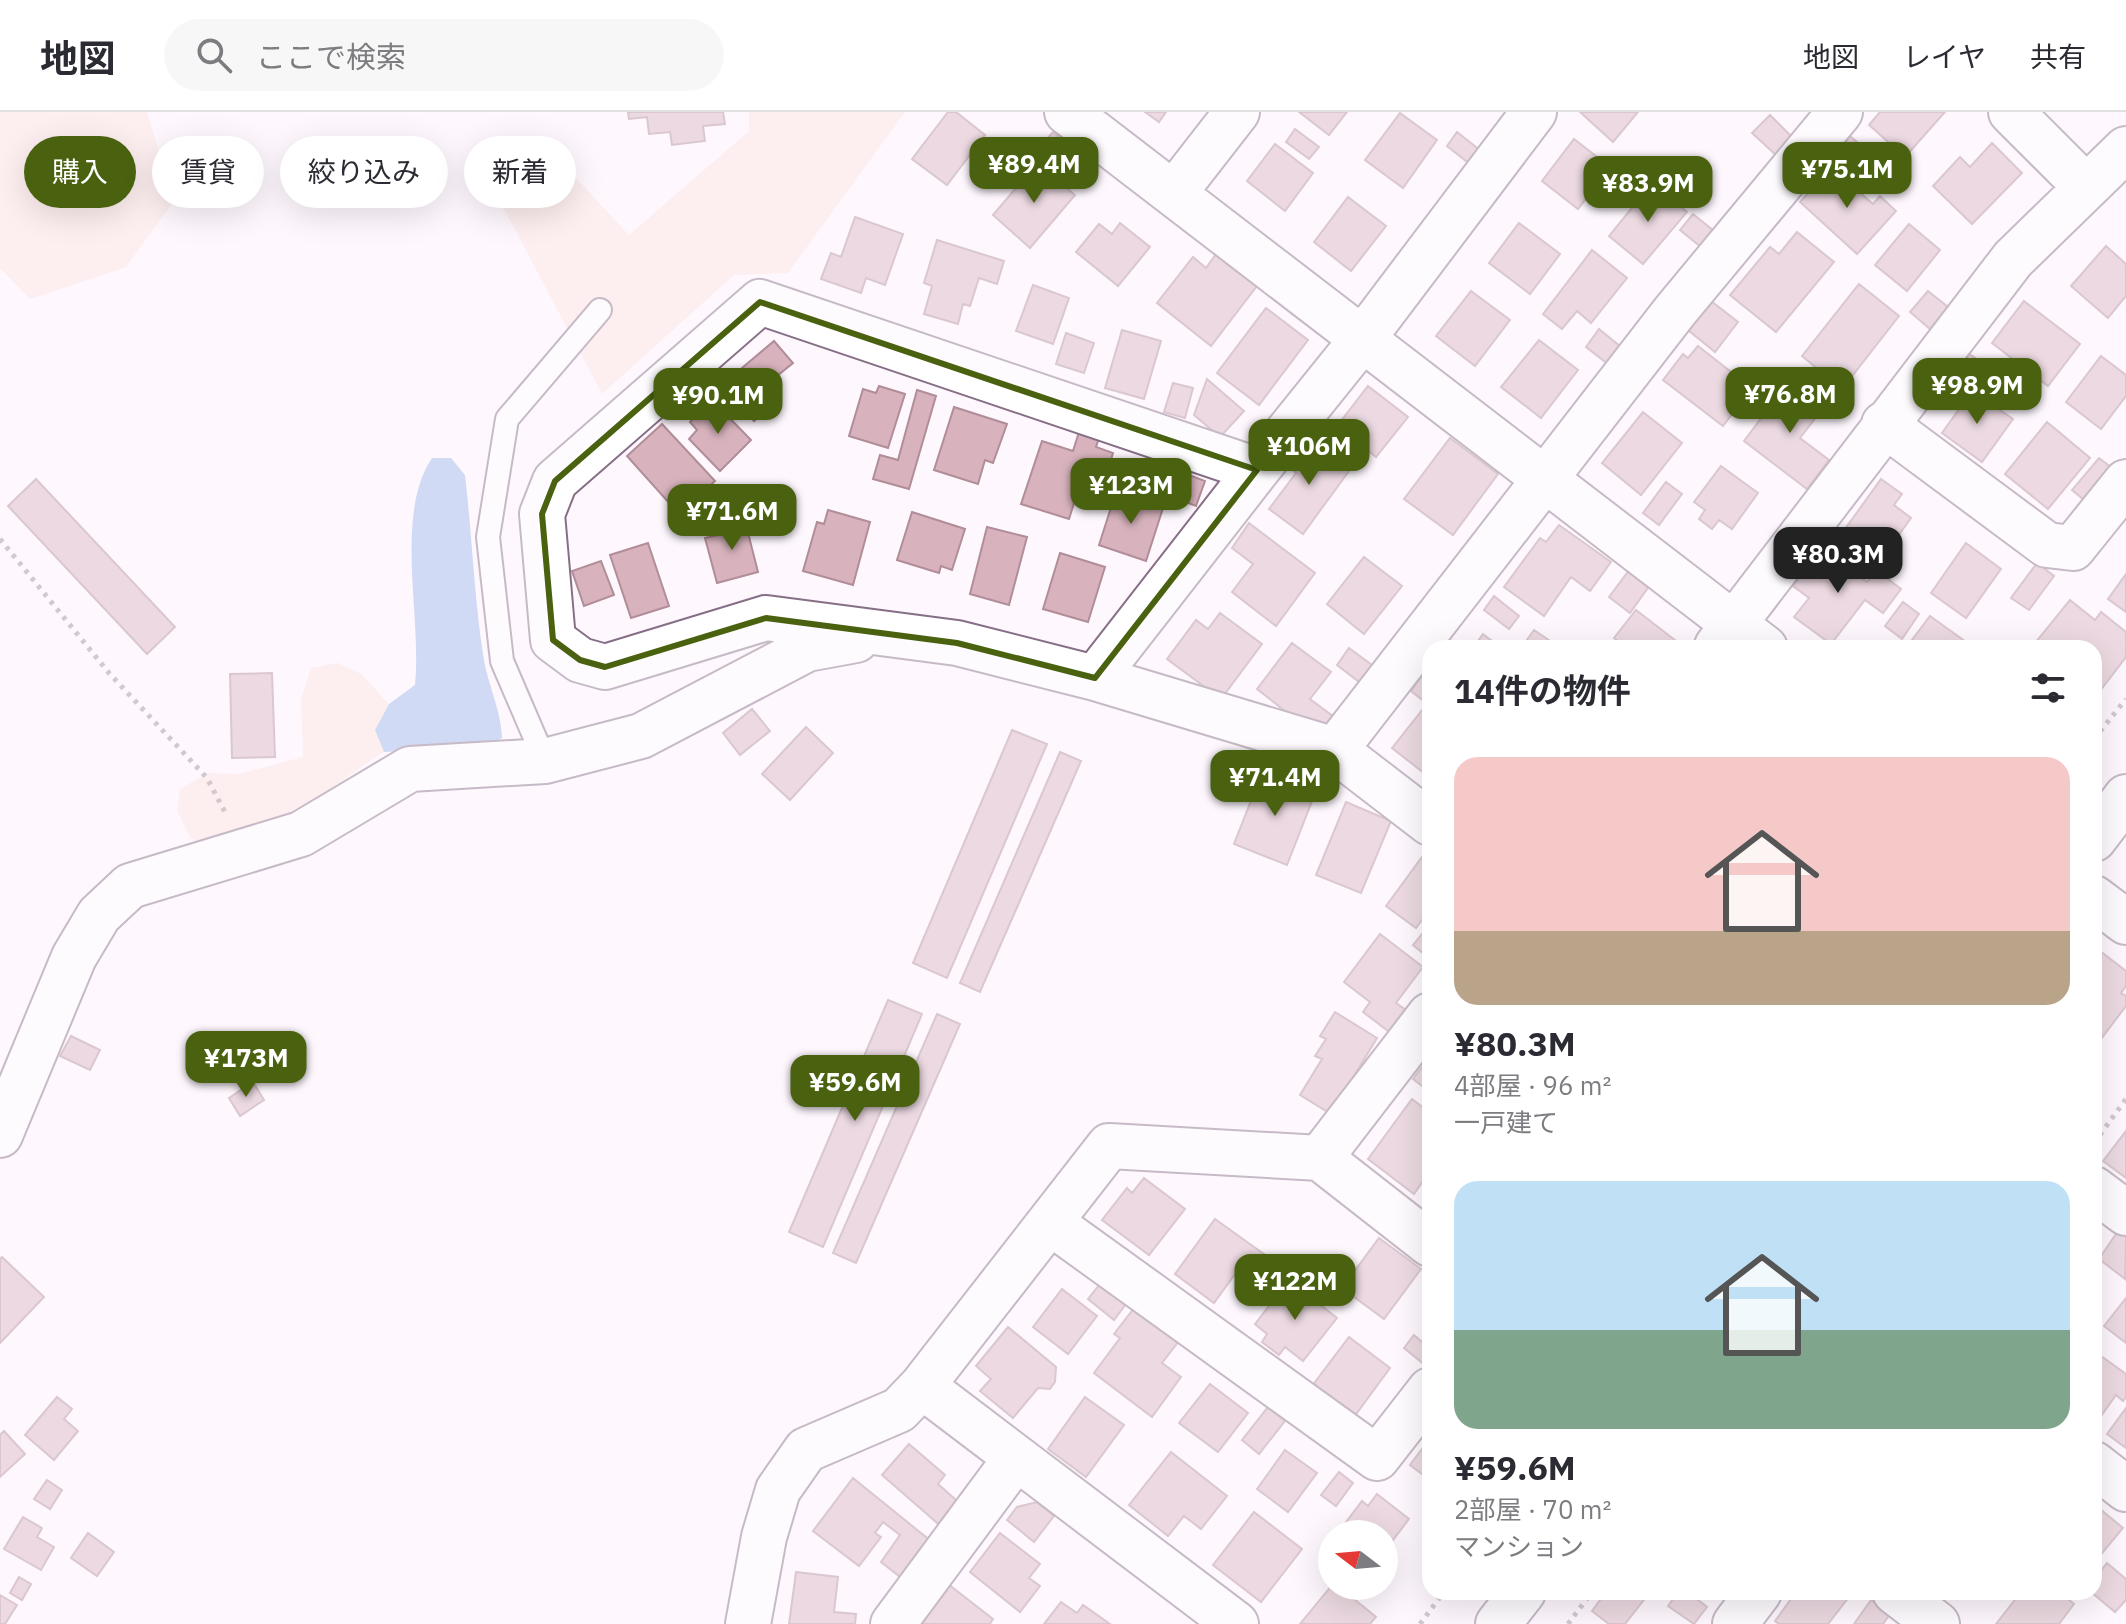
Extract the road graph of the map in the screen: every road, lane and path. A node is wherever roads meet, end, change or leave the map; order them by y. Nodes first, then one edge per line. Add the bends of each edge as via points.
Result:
1 (1067, 112) edge
2 (1237, 112) edge
3 (1534, 112) edge
4 (1840, 112) edge
5 (2011, 112) edge
6 (2126, 149) edge
7 (2086, 187) junction
8 (1174, 193) junction
9 (600, 310) dead end
10 (1364, 337) junction
11 (1884, 424) junction
12 (1257, 470) junction
13 (1546, 481) junction
14 (2126, 482) edge
15 (0, 539) edge
16 (890, 633) junction
17 (1738, 640) edge
18 (1095, 678) junction
19 (2126, 699) edge
20 (2102, 729) edge
21 (1335, 750) junction
22 (545, 761) junction
23 (2126, 797) edge
24 (1422, 817) edge
25 (2102, 828) edge
26 (246, 852) junction
27 (2102, 904) edge
28 (2126, 922) edge
29 (1422, 1025) edge
30 (2126, 1099) edge
31 (2102, 1132) edge
32 (0, 1135) edge
33 (1320, 1158) junction
34 (2102, 1195) edge
35 (2126, 1213) edge
36 (1051, 1223) junction
37 (1422, 1238) edge
38 (922, 1386) junction
39 (1422, 1400) edge
40 (1016, 1458) junction
41 (2102, 1470) edge
42 (2126, 1489) edge
43 (1438, 1600) edge
44 (1517, 1600) edge
45 (1586, 1600) edge
46 (1753, 1600) edge
47 (1906, 1600) edge
48 (748, 1624) edge
49 (893, 1624) edge
50 (1236, 1624) edge
51 (1420, 1624) edge
52 (1498, 1624) edge
53 (1568, 1624) edge
54 (1735, 1624) edge
55 (1937, 1624) edge

1 - 8 street
2 - 8 street
3 - 10 street
4 - 13 street via 1675,311
5 - 7 street
6 - 7 street
7 - 11 street via 2013,259
8 - 10 street
9 - 22 lane via 507,419 488,537 502,661
10 - 12 street
10 - 13 street
11 - 14 street via 2047,545 2073,548
11 - 17 street
12 - 16 street via 760,302 555,481 542,514 553,640 580,660 605,667 766,618
12 - 18 street
13 - 17 street
13 - 21 street
15 - 26 path via 109,673 207,778
16 - 18 street via 957,643
16 - 22 street via 807,649 641,736
18 - 21 street
19 - 20 path
21 - 24 street
22 - 26 street via 410,769 301,834
23 - 25 street
26 - 32 street via 130,886 99,915 74,957
27 - 28 street
29 - 33 street
30 - 31 path
33 - 36 street via 1109,1146
33 - 37 street
34 - 35 street
36 - 38 street
36 - 39 street via 1377,1458
38 - 40 street
38 - 48 street via 899,1410 806,1450 778,1490
40 - 49 street
40 - 50 street
41 - 42 street
43 - 51 path
44 - 52 street
45 - 53 path
46 - 54 street
47 - 55 street

